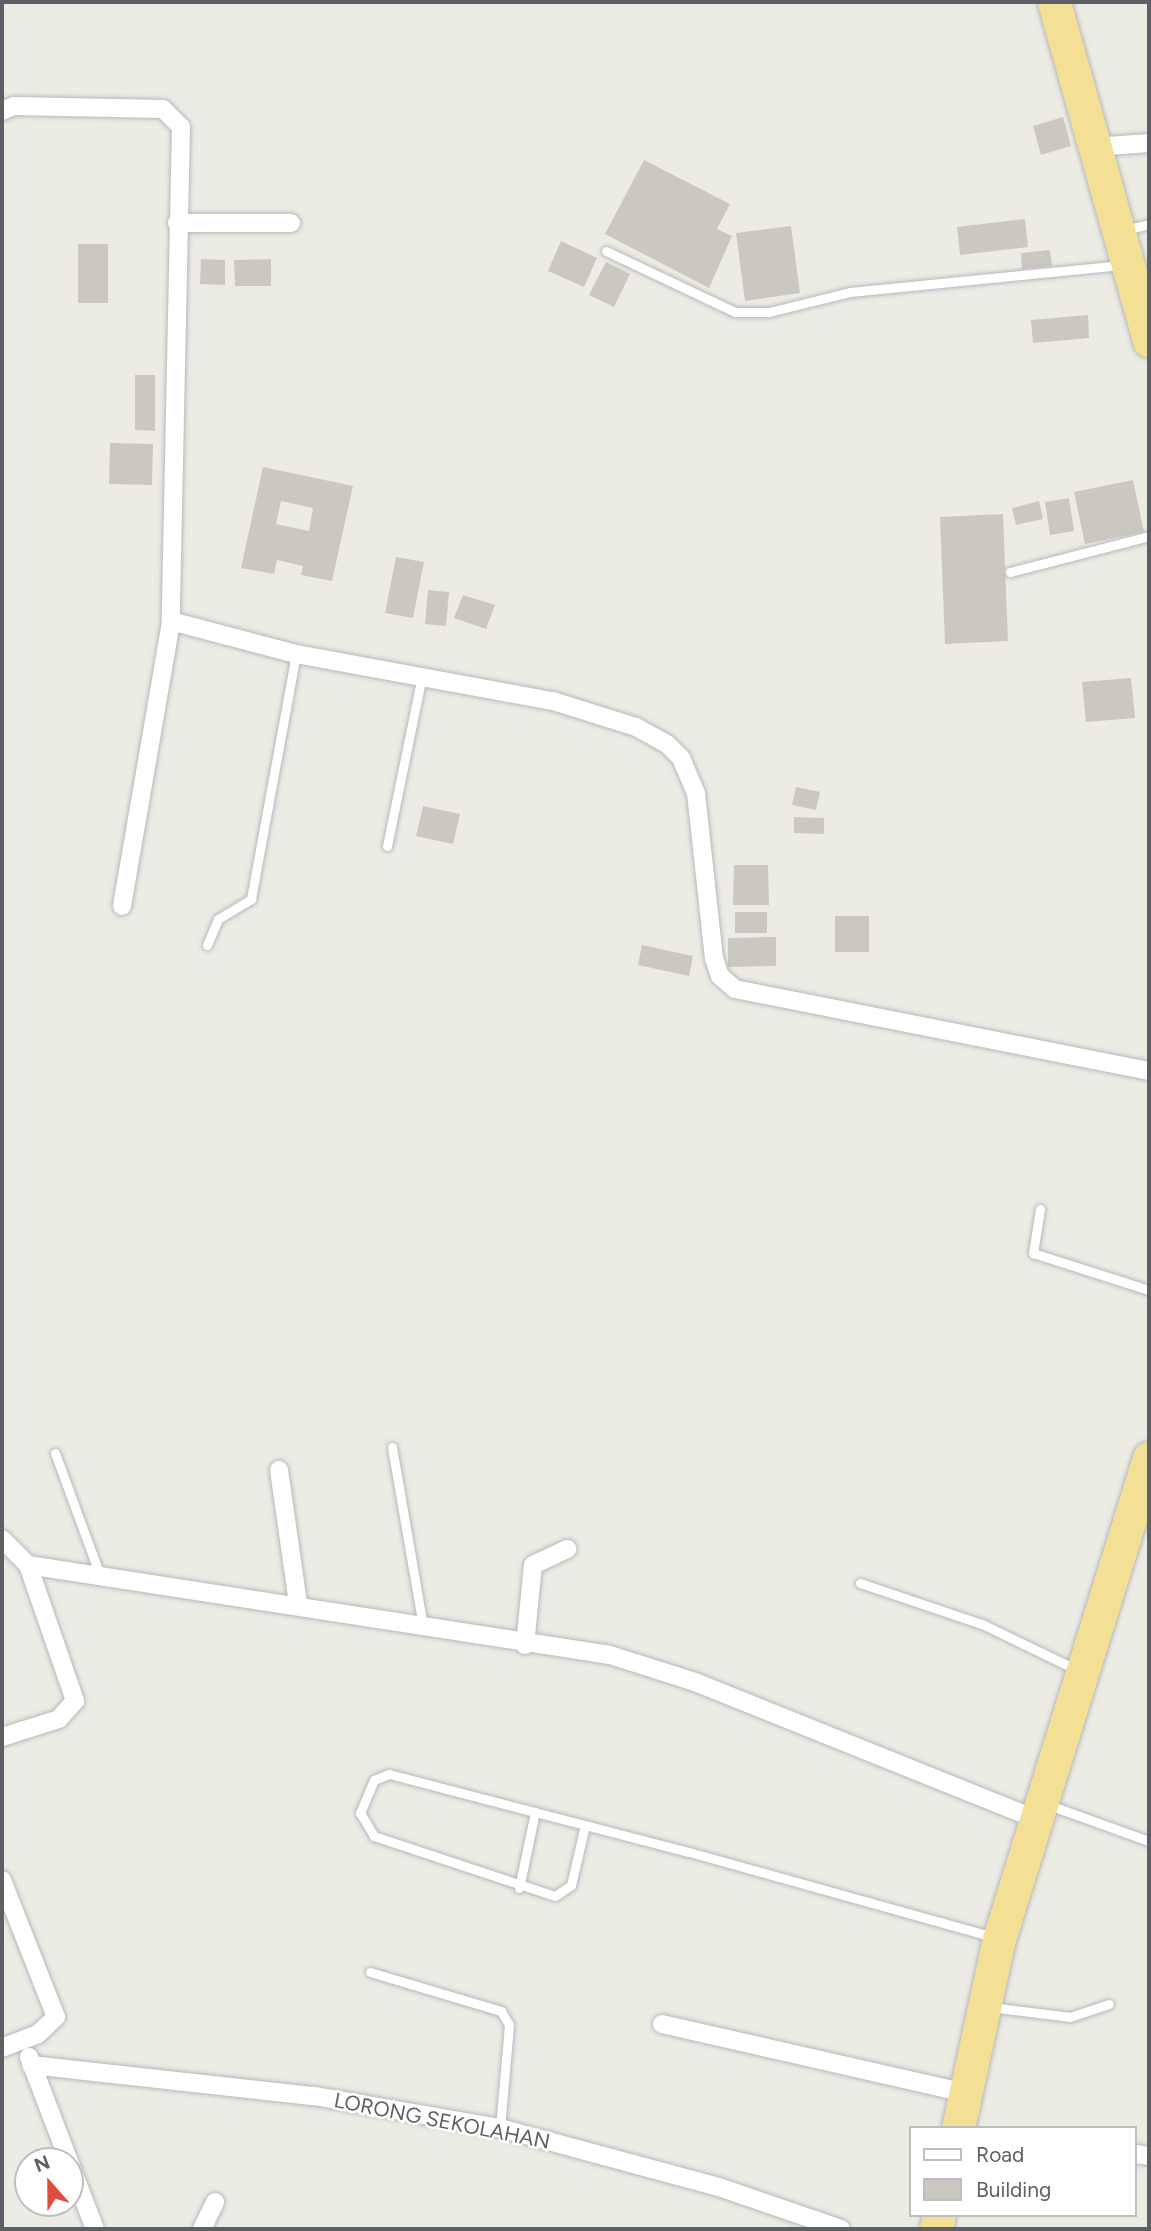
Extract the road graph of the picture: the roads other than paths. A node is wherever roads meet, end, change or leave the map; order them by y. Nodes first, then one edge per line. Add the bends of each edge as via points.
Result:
1 (1054, 2) edge
2 (2, 111) edge
3 (1149, 144) edge
4 (1094, 148) junction
5 (177, 223) junction
6 (291, 223) dead end
7 (1134, 227) edge
8 (606, 251) dead end
9 (1128, 264) junction
10 (1147, 322) edge
11 (1149, 536) edge
12 (1010, 572) dead end
13 (171, 621) junction
14 (296, 654) junction
15 (422, 676) junction
16 (387, 846) dead end
17 (122, 906) dead end
18 (207, 945) dead end
19 (1149, 1071) edge
20 (1040, 1209) dead end
21 (1149, 1290) edge
22 (392, 1447) dead end
23 (55, 1453) dead end
24 (1149, 1458) edge
25 (279, 1470) dead end
26 (2, 1539) edge
27 (567, 1549) dead end
28 (28, 1565) junction
29 (100, 1574) junction
30 (860, 1583) dead end
31 (298, 1604) junction
32 (423, 1626) junction
33 (525, 1645) junction
34 (1082, 1672) junction
35 (2, 1737) edge
36 (1039, 1811) junction
37 (535, 1812) junction
38 (585, 1825) junction
39 (1149, 1841) edge
40 (2, 1880) edge
41 (519, 1888) junction
42 (999, 1939) junction
43 (370, 1972) dead end
44 (1108, 2004) dead end
45 (985, 2007) junction
46 (662, 2024) dead end
47 (23, 2040) junction
48 (2, 2048) edge
49 (32, 2065) junction
50 (966, 2093) junction
51 (958, 2126) edge
52 (500, 2128) junction
53 (63, 2147) edge
54 (84, 2201) edge
55 (215, 2202) dead end
56 (95, 2229) edge
57 (202, 2229) edge
58 (841, 2229) edge

1 - 4 highway
2 - 5 street via 14,106 173,114 181,143
3 - 4 street
4 - 7 highway
5 - 6 street
5 - 13 street
7 - 9 highway
8 - 9 lane via 735,312 769,312 850,292
9 - 10 highway
11 - 12 lane
13 - 14 street
13 - 17 street
14 - 15 street
14 - 18 lane via 251,899 218,919
15 - 16 lane
15 - 19 street via 553,701 636,727 667,744 681,758 696,793 714,958 720,976 735,989
20 - 21 lane via 1033,1253
22 - 32 lane
23 - 29 lane
24 - 34 highway
25 - 31 street
26 - 28 street
27 - 33 street via 533,1565
28 - 29 street
28 - 35 street via 75,1701 59,1719
29 - 31 street
30 - 34 lane via 982,1624
31 - 32 street
32 - 33 street
33 - 36 street via 610,1655 695,1682
34 - 36 highway
36 - 39 lane via 1107,1822
36 - 42 highway
37 - 38 lane
37 - 41 lane
37 - 41 lane via 388,1774 374,1780 360,1813 374,1836
38 - 41 lane via 567,1890 555,1896
38 - 42 lane
40 - 47 street via 55,2008 51,2025
42 - 45 highway
43 - 52 lane via 501,2011 509,2025
44 - 45 lane via 1070,2017
45 - 50 highway
46 - 50 street
47 - 48 street
47 - 49 street
49 - 52 street, LORONG SEKOLAHAN via 314,2096
49 - 53 street
50 - 51 highway
52 - 58 street, LORONG SEKOLAHAN via 719,2187
54 - 56 street
55 - 57 street

